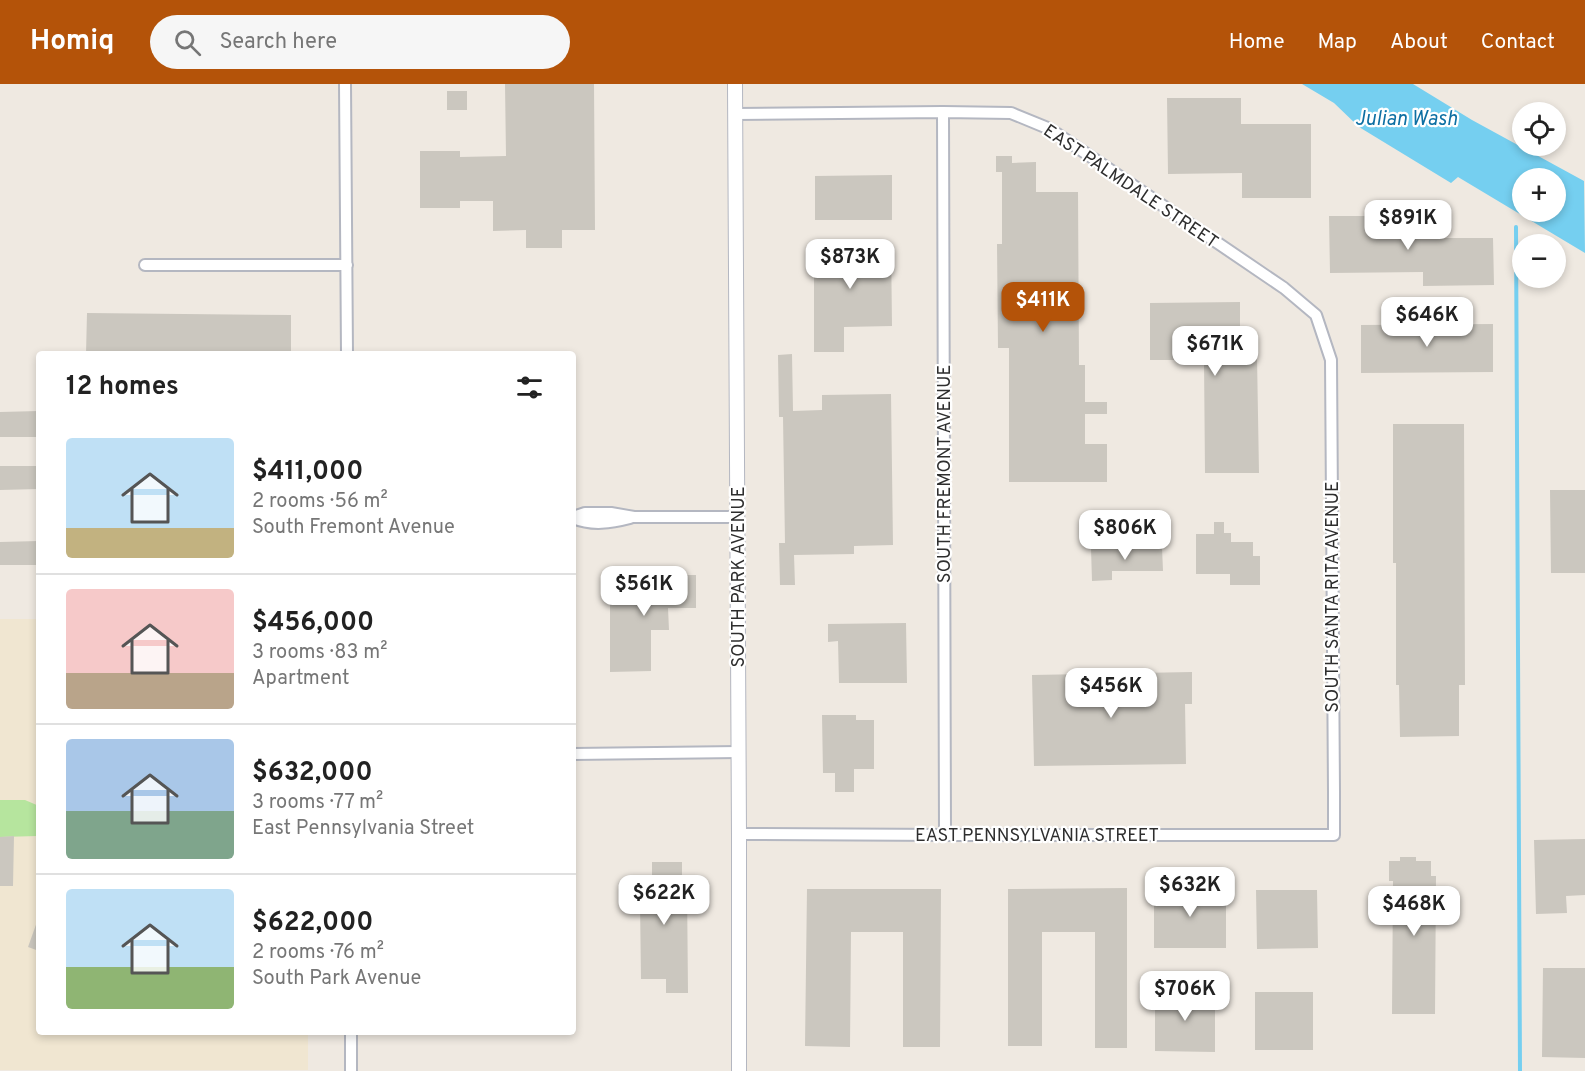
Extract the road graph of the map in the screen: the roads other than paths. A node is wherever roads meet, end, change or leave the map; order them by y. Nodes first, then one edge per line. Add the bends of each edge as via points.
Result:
1 (345, 84) edge
2 (735, 84) edge
3 (943, 112) junction
4 (736, 114) junction
5 (145, 265) dead end
6 (347, 265) junction
7 (347, 351) edge
8 (1331, 360) joint
9 (576, 517) edge
10 (738, 517) junction
11 (739, 752) junction
12 (576, 754) edge
13 (739, 834) junction
14 (1334, 835) joint
15 (945, 836) junction
16 (351, 1035) edge
17 (351, 1071) edge
18 (739, 1071) edge

1 - 6 street
2 - 4 main road, SOUTH PARK AVENUE
3 - 4 street, EAST PALMDALE STREET
3 - 8 street, EAST PALMDALE STREET via 1011,113 1050,129 1284,288 1316,315
3 - 15 street, SOUTH FREMONT AVENUE
4 - 10 main road, SOUTH PARK AVENUE
5 - 6 street
6 - 7 street
8 - 14 street, SOUTH SANTA RITA AVENUE
9 - 10 street via 611,513 634,518
10 - 11 main road, SOUTH PARK AVENUE
11 - 12 street
11 - 13 main road, SOUTH PARK AVENUE
13 - 15 street, EAST PENNSYLVANIA STREET
13 - 18 main road, SOUTH PARK AVENUE
14 - 15 street, EAST PENNSYLVANIA STREET
16 - 17 street

